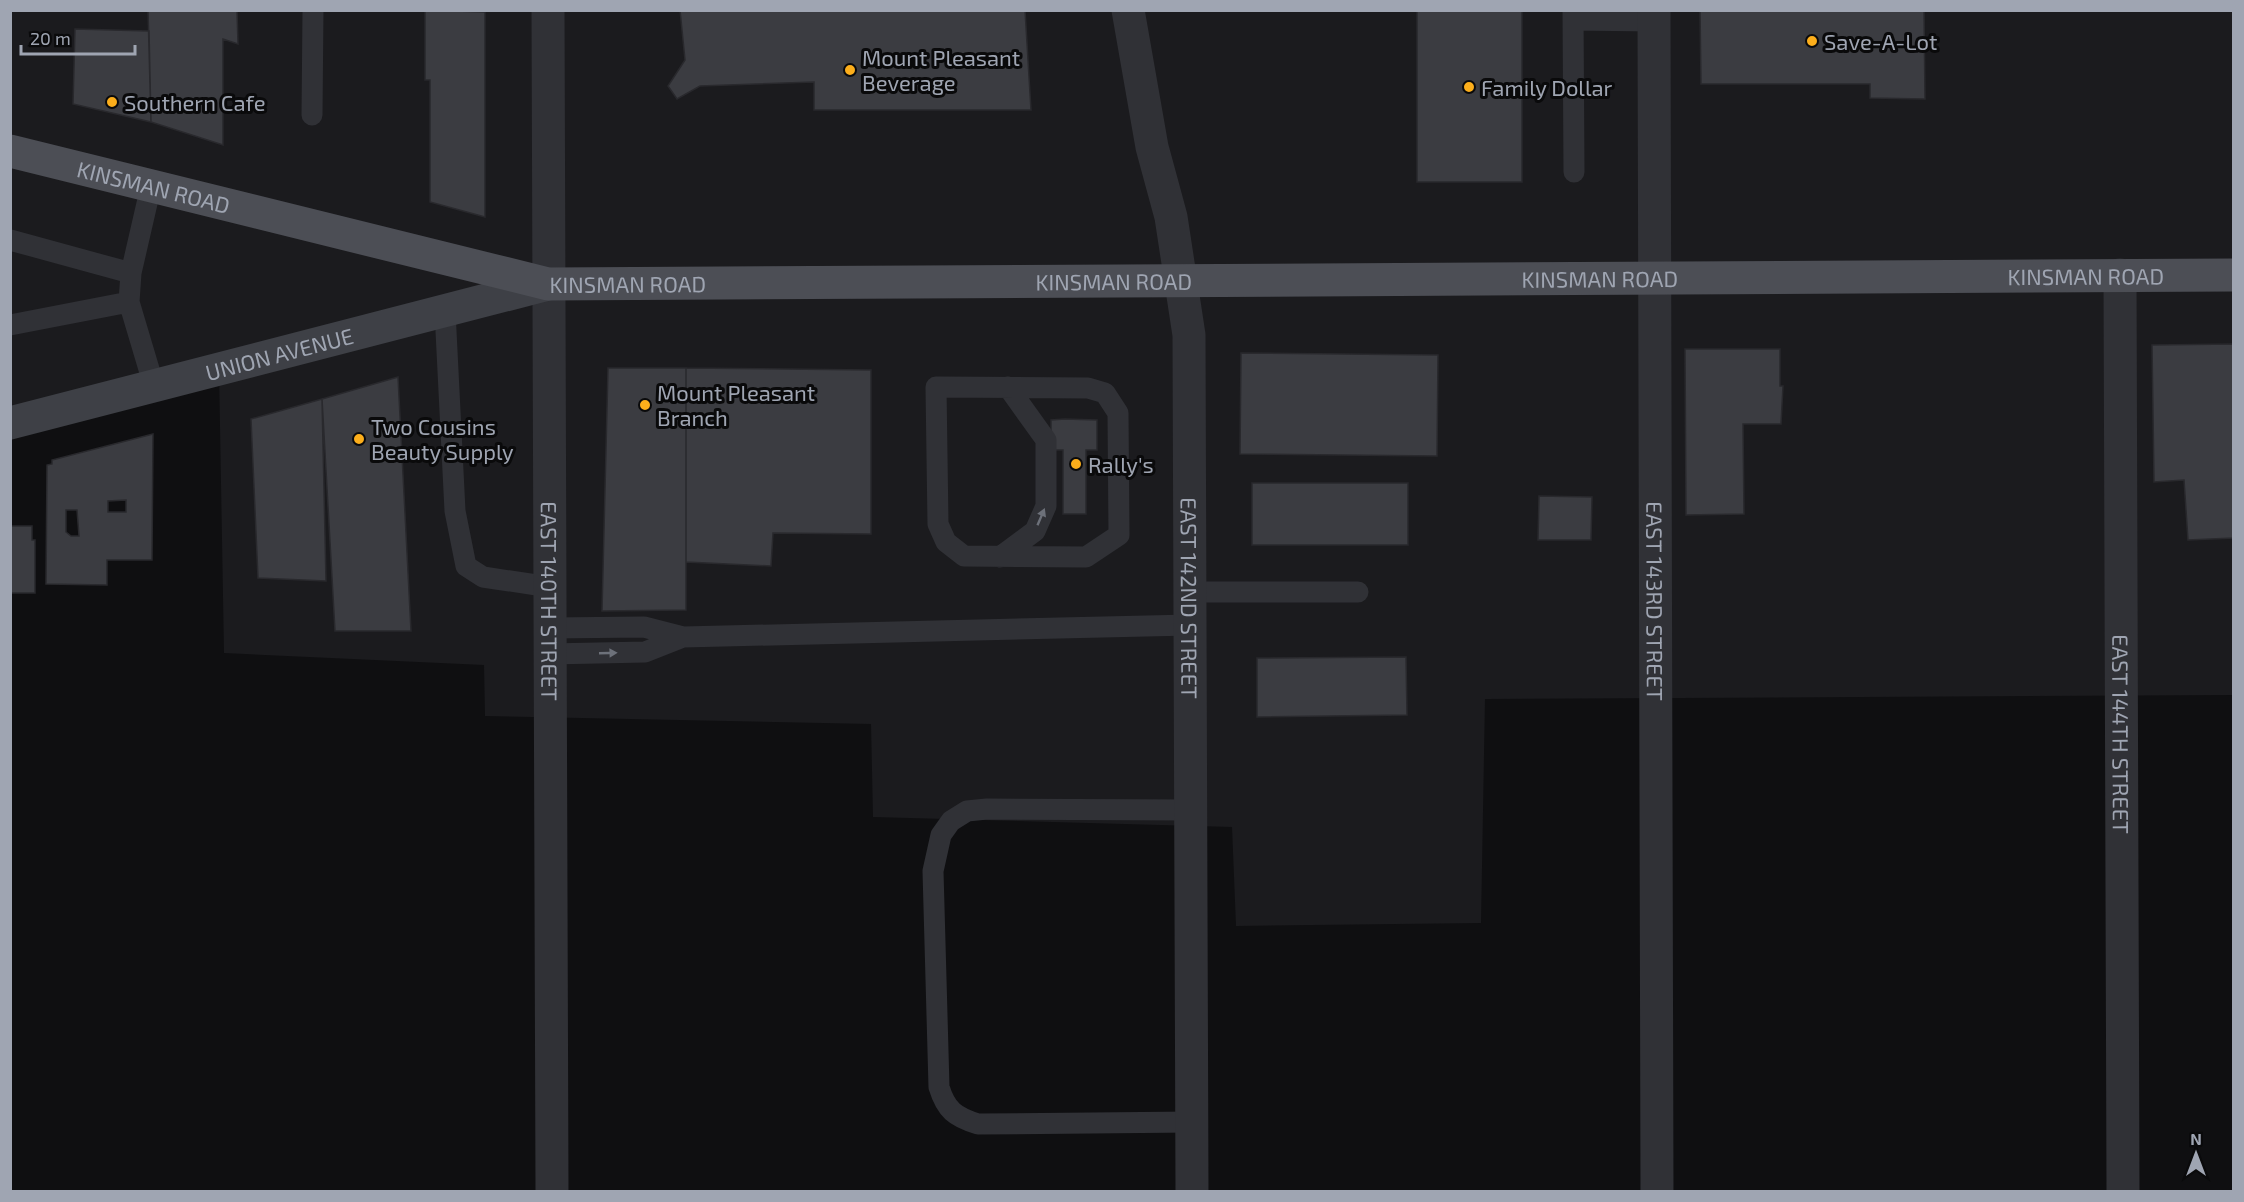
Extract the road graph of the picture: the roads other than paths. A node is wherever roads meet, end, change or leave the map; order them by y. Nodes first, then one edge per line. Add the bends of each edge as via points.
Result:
1 (313, 10) edge
2 (548, 10) edge
3 (1128, 10) edge
4 (1573, 15) edge
5 (1654, 16) edge
6 (312, 115) dead end
7 (10, 151) edge
8 (1574, 172) dead end
9 (151, 186) junction
10 (10, 240) edge
11 (131, 273) junction
12 (2120, 275) junction
13 (2234, 275) edge
14 (1656, 278) junction
15 (1181, 280) junction
16 (548, 284) junction
17 (129, 302) junction
18 (445, 311) junction
19 (10, 325) edge
20 (154, 386) junction
21 (1008, 387) junction
22 (10, 423) edge
23 (1000, 557) junction
24 (550, 586) junction
25 (1190, 592) junction
26 (1358, 592) dead end
27 (1190, 625) junction
28 (550, 641) junction
29 (1191, 810) junction
30 (1192, 1122) junction
31 (552, 1191) edge
32 (1192, 1191) edge
33 (1657, 1191) edge
34 (2123, 1191) edge

1 - 6 lane
2 - 16 street, EAST 140TH STREET
3 - 15 street, EAST 142ND STREET
4 - 5 lane
4 - 8 lane
5 - 14 street, EAST 143RD STREET
7 - 9 main road, KINSMAN ROAD
9 - 11 lane
9 - 16 main road, KINSMAN ROAD
10 - 11 lane
11 - 17 lane
12 - 13 main road, KINSMAN ROAD
12 - 14 main road, KINSMAN ROAD
12 - 34 street, EAST 144TH STREET
14 - 15 main road, KINSMAN ROAD
14 - 33 street, EAST 143RD STREET
15 - 16 main road, KINSMAN ROAD
15 - 25 street, EAST 142ND STREET via 1189,335
16 - 18 main road, UNION AVENUE
16 - 24 street, EAST 140TH STREET
17 - 19 lane
17 - 20 lane
18 - 20 main road, UNION AVENUE
18 - 24 lane via 455,511 466,566 483,577
20 - 22 main road, UNION AVENUE
23 -> 21 lane via 1035,531 1046,506 1046,440
21 - 23 lane via 936,387 938,524 946,542 964,556
21 - 23 lane via 1088,388 1105,393 1118,413 1119,535 1086,557
24 - 28 street, EAST 140TH STREET
25 - 26 lane
25 - 27 street, EAST 142ND STREET
27 - 28 lane via 683,637 645,652
27 - 29 street, EAST 142ND STREET
28 - 31 street, EAST 140TH STREET
29 - 30 street, EAST 142ND STREET
29 - 30 lane via 966,811 951,821 941,835 933,871 939,1087 950,1112 978,1124
30 - 32 street, EAST 142ND STREET

